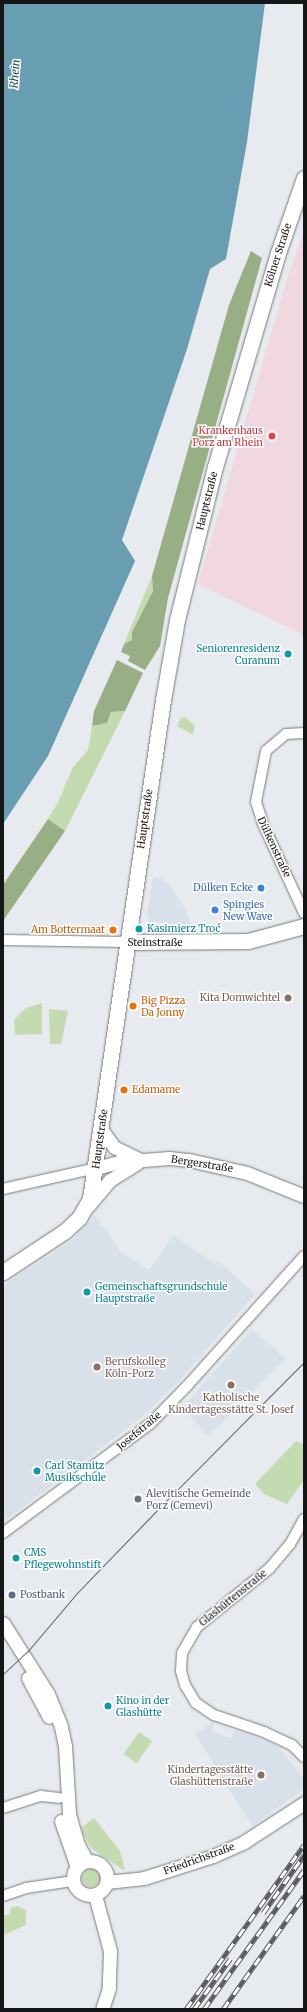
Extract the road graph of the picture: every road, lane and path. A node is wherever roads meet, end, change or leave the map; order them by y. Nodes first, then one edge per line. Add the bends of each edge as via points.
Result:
1 (304, 178) edge
2 (255, 332) joint
3 (304, 733) edge
4 (304, 913) edge
5 (304, 926) edge
6 (3, 940) edge
7 (127, 942) junction
8 (101, 1129) junction
9 (142, 1160) junction
10 (96, 1168) junction
11 (3, 1189) edge
12 (304, 1196) edge
13 (85, 1209) junction
14 (304, 1256) edge
15 (3, 1272) edge
16 (304, 1519) edge
17 (3, 1534) edge
18 (3, 1623) edge
19 (3, 1633) edge
20 (304, 1757) edge
21 (59, 1798) junction
22 (304, 1803) edge
23 (3, 1808) edge
24 (82, 1864) junction
25 (73, 1881) junction
26 (107, 1882) junction
27 (95, 1895) junction
28 (3, 1896) edge
29 (102, 2009) edge

1 - 2 main road, Kölner Straße
2 - 7 main road, Hauptstraße via 215,467 177,620
3 - 4 street, Dülkenstraße via 286,734 266,751 256,802 263,824
5 - 7 main road, Steinstraße via 248,941
6 - 7 street, Steinstraße
7 - 8 main road, Hauptstraße
8 - 9 street via 114,1147
8 - 10 main road, Hauptstraße
9 - 10 street, Bergerstraße
9 - 12 street, Bergerstraße via 189,1160 231,1168
9 - 13 street via 115,1176
10 - 11 street
10 - 13 main road, Hauptstraße
13 - 15 main road, Hauptstraße via 65,1231
14 - 17 street, Josefstraße via 188,1386 150,1424
16 - 20 street, Glashüttenstraße via 290,1544 270,1568 197,1627 182,1653 181,1671 185,1685 196,1703 214,1715 264,1732 292,1745
18 - 24 street via 48,1694 62,1727 69,1814
19 - 21 street via 48,1714 57,1747
21 - 23 street via 42,1796
21 - 24 street via 64,1830
22 - 26 street, Friedrichstraße via 274,1824 221,1853 144,1878
24 - 25 street
24 - 26 street via 103,1866
25 - 27 street via 76,1889 83,1894
25 - 28 street via 26,1888
26 - 27 street via 103,1890
27 - 29 street via 110,1950 109,1988

